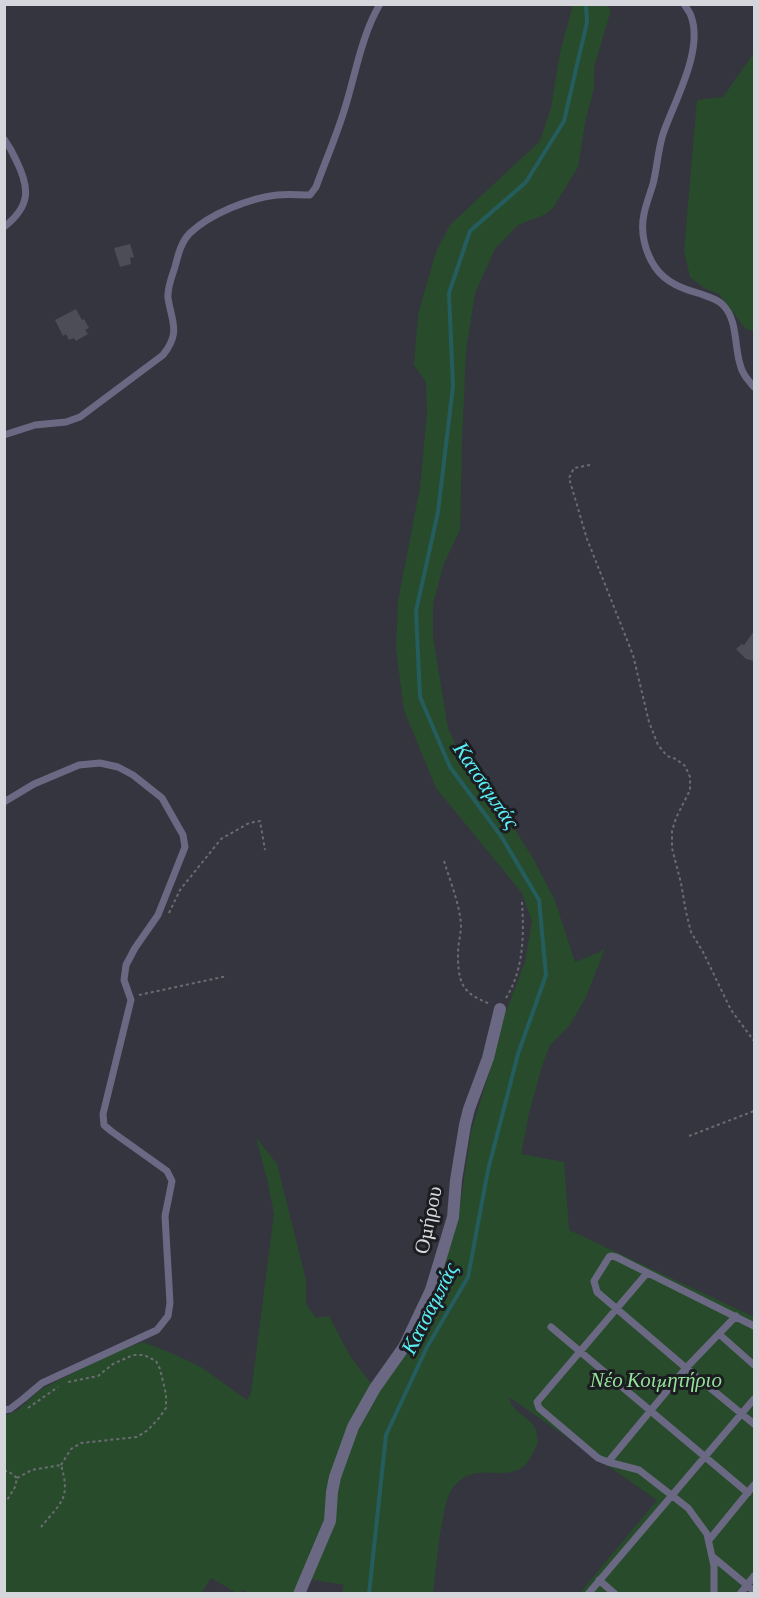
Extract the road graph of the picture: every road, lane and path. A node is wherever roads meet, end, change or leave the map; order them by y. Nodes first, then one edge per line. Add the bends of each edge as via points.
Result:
1 (380, 4) edge
2 (684, 4) edge
3 (4, 139) edge
4 (4, 227) edge
5 (754, 387) edge
6 (4, 435) edge
7 (590, 465) dead end
8 (4, 802) edge
9 (265, 850) dead end
10 (444, 861) dead end
11 (522, 902) dead end
12 (158, 915) junction
13 (227, 976) dead end
14 (130, 997) junction
15 (501, 1009) junction
16 (754, 1041) edge
17 (754, 1111) edge
18 (689, 1136) dead end
19 (647, 1273) junction
20 (616, 1308) junction
21 (736, 1316) junction
22 (754, 1326) edge
23 (551, 1327) dead end
24 (719, 1334) junction
25 (579, 1351) junction
26 (754, 1365) edge
27 (686, 1368) junction
28 (754, 1399) edge
29 (4, 1410) edge
30 (651, 1411) junction
31 (21, 1413) dead end
32 (742, 1414) junction
33 (754, 1424) edge
34 (705, 1457) junction
35 (608, 1462) junction
36 (61, 1465) junction
37 (4, 1471) edge
38 (17, 1478) junction
39 (754, 1485) edge
40 (748, 1492) junction
41 (672, 1496) junction
42 (4, 1501) edge
43 (41, 1527) dead end
44 (709, 1540) junction
45 (712, 1556) junction
46 (754, 1576) edge
47 (599, 1581) junction
48 (747, 1585) junction
49 (754, 1592) edge
50 (299, 1593) edge
51 (588, 1593) edge
52 (615, 1593) edge
53 (714, 1593) edge
54 (740, 1593) edge

1 - 6 lane via 344,111 310,195 263,197 221,212 189,234 170,285 174,333 163,355 80,417
2 - 5 lane via 691,16 694,38 691,62 662,137 643,216 644,238 656,268 669,281 722,304 731,318 740,364
3 - 4 lane via 27,187 21,209
7 - 16 path via 574,468 569,478 587,539 633,655 658,745 667,756 685,766 690,777 690,790 672,831 672,848 691,932 731,1010
8 - 12 lane via 79,765 100,763 133,775 162,798 183,835 185,847
9 - 12 path via 260,821 221,839 180,890 171,913
10 - 15 path via 461,924 460,981 469,993
11 - 15 path via 521,954 515,980
12 - 14 lane via 126,965 124,980
13 - 14 path
14 - 29 lane via 103,1114 104,1125 167,1171 172,1181 165,1216 168,1316 156,1330 42,1383
15 - 50 street, Ομήρου via 465,1125 453,1217 431,1290 404,1347 353,1427 335,1477 330,1521
17 - 18 path
19 - 20 lane
19 - 20 lane via 609,1257 594,1281 597,1292
19 - 21 lane
20 - 25 lane
20 - 27 lane
21 - 22 lane
21 - 24 lane
23 - 25 lane
24 - 26 lane
24 - 27 lane
25 - 30 lane
25 - 35 lane via 537,1402 539,1408 598,1458
27 - 30 lane
27 - 32 lane
28 - 32 lane
30 - 34 lane
30 - 35 lane
31 - 36 path via 63,1383 98,1376 133,1355 156,1361 166,1394 166,1408 159,1418 137,1437 81,1443 71,1449
32 - 33 lane
32 - 34 lane
34 - 40 lane
34 - 41 lane
35 - 41 lane via 639,1470
36 - 38 path via 32,1470
36 - 43 path via 66,1492 63,1502
37 - 38 path
38 - 42 path
39 - 40 lane
40 - 44 lane
41 - 44 lane via 688,1508
41 - 47 lane
44 - 45 lane
45 - 48 lane
45 - 53 lane
46 - 48 lane
47 - 51 lane
47 - 52 lane
48 - 49 lane
48 - 54 lane

